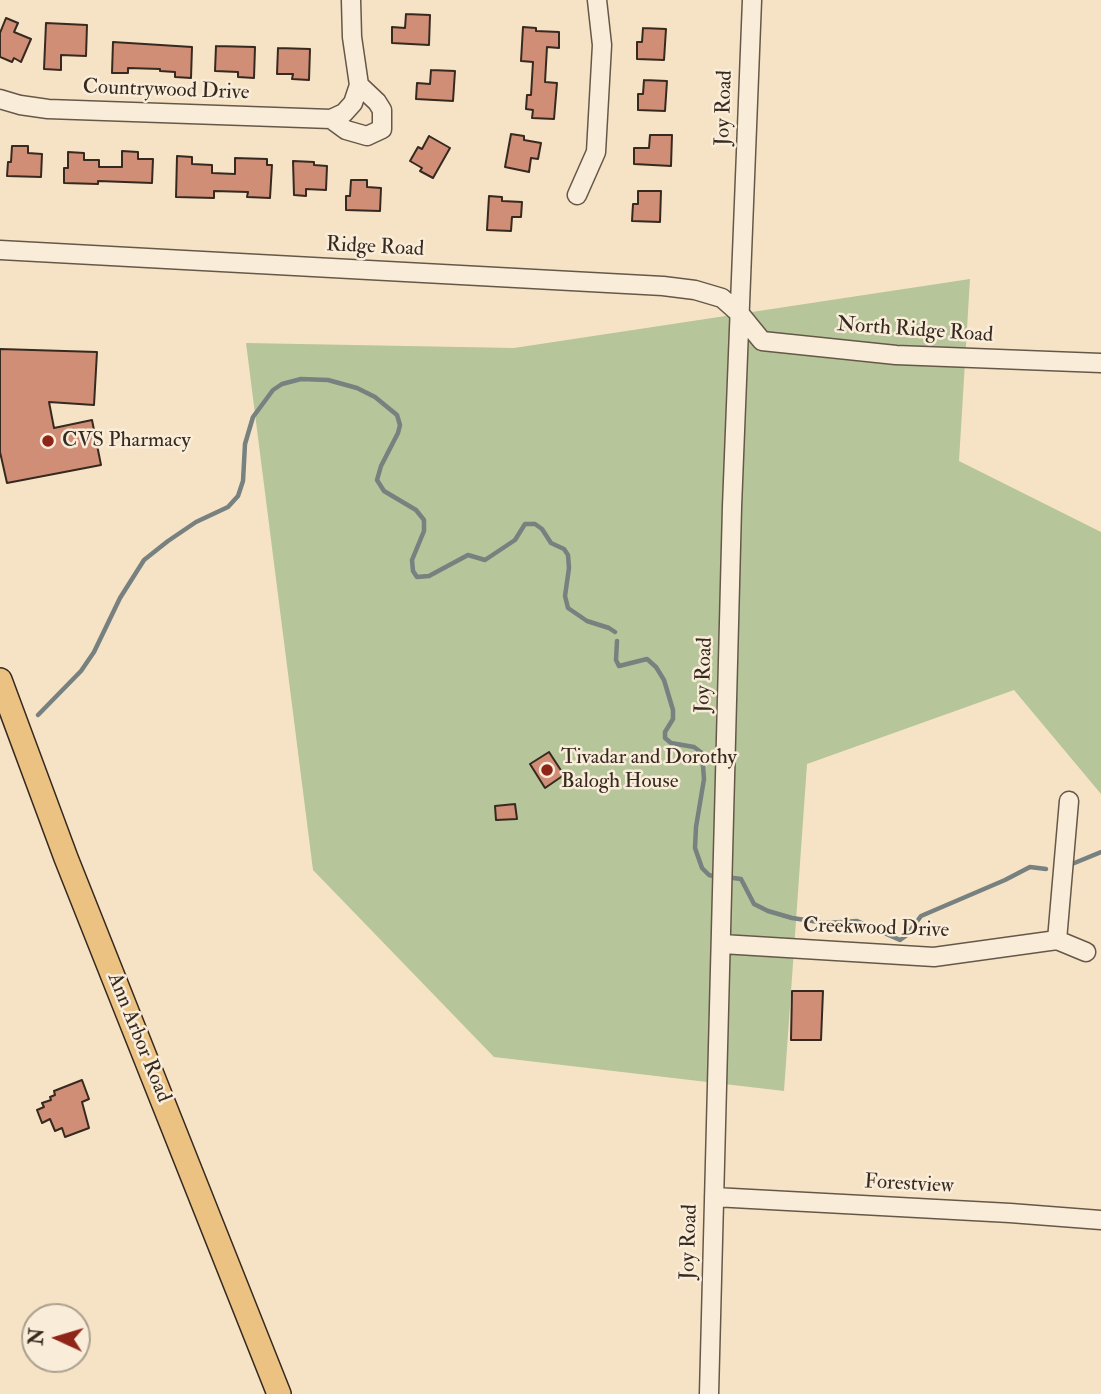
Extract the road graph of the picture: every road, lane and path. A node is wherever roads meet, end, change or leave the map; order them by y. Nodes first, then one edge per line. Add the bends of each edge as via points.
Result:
1 (351, 0) edge
2 (752, 0) edge
3 (598, 8) edge
4 (359, 85) junction
5 (0, 99) edge
6 (331, 119) junction
7 (577, 195) dead end
8 (0, 250) edge
9 (740, 314) junction
10 (1101, 363) edge
11 (0, 680) edge
12 (1069, 802) dead end
13 (1057, 940) junction
14 (722, 944) junction
15 (1086, 952) dead end
16 (714, 1197) junction
17 (1101, 1220) edge
18 (279, 1394) edge
19 (709, 1394) edge

1 - 4 street
2 - 9 street, Joy Road
3 - 7 street via 601,45 596,152
4 - 6 street via 353,103
4 - 6 street, Countrywood Drive via 382,110 382,130 367,136 346,130
5 - 6 street, Countrywood Drive via 48,109
8 - 9 street, Ridge Road via 663,286 722,298
9 - 10 street, North Ridge Road via 762,341 896,355
9 - 14 street, Joy Road
11 - 18 main road, Ann Arbor Road
12 - 13 street
13 - 14 street, Creekwood Drive via 934,957
13 - 15 street
14 - 16 street, Joy Road
16 - 17 street, Forestview
16 - 19 street, Joy Road

